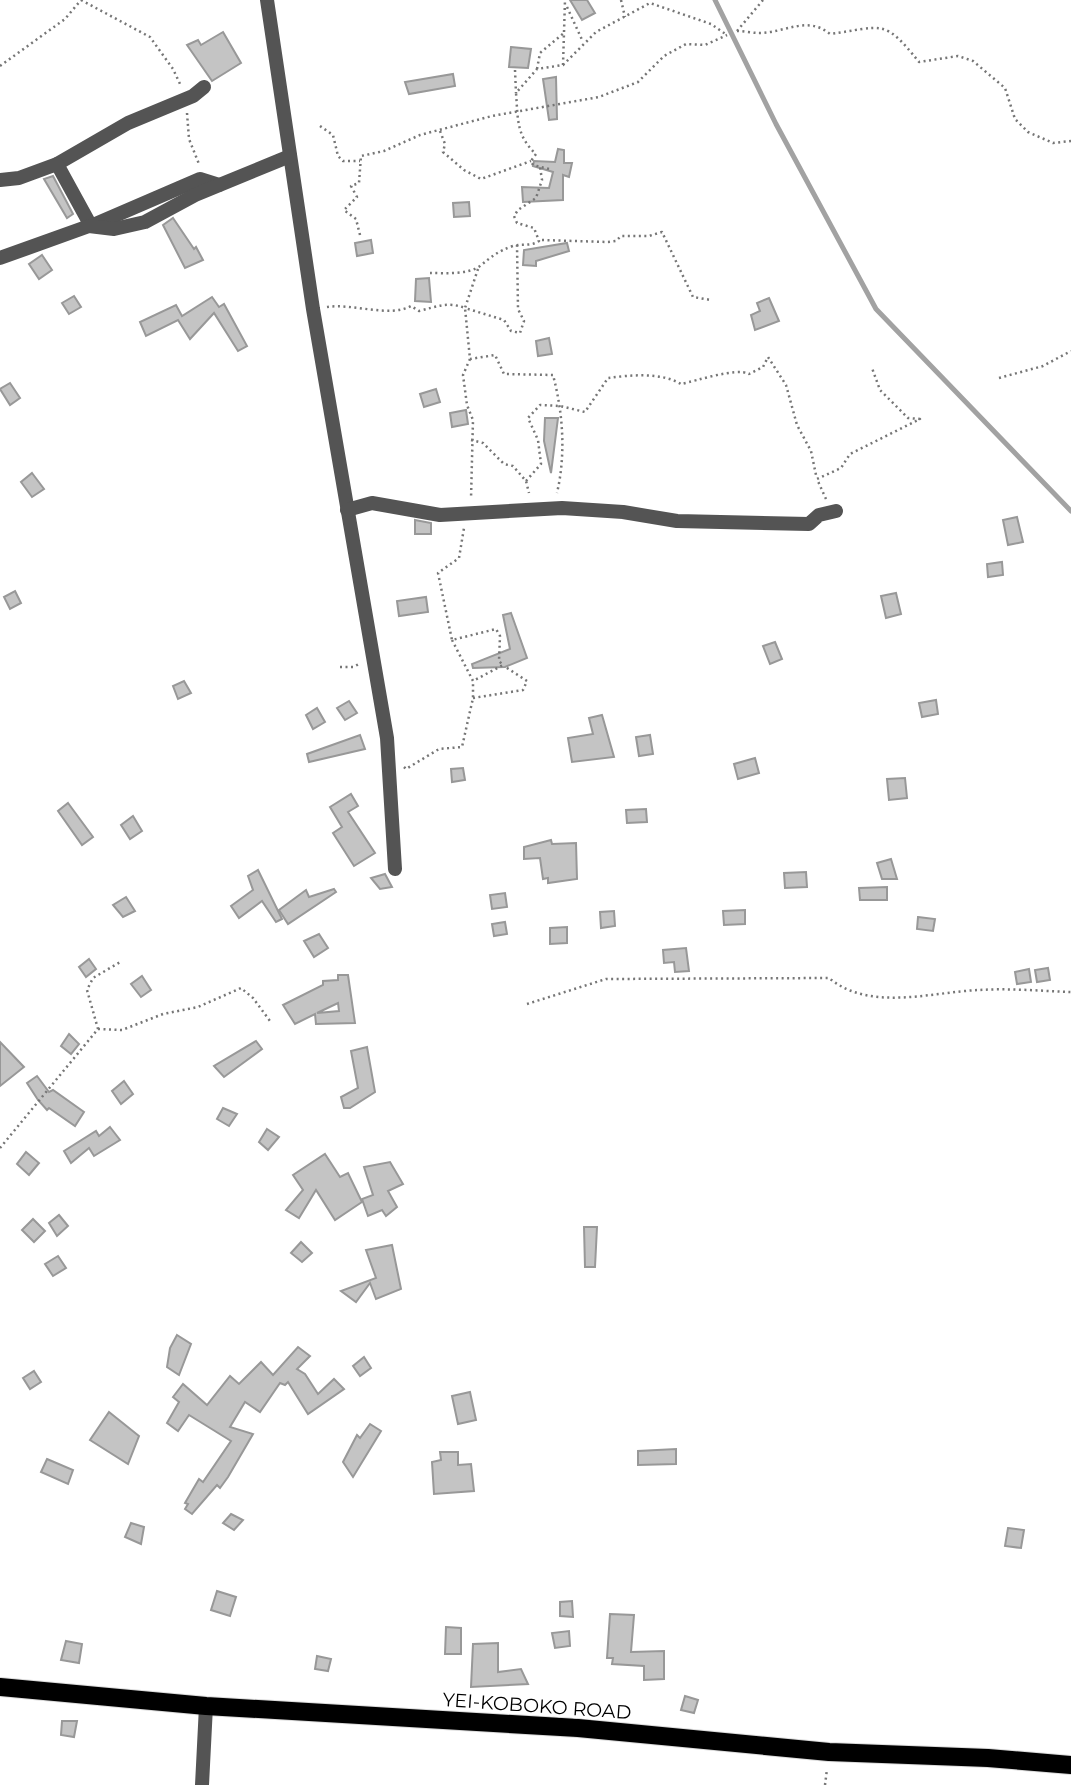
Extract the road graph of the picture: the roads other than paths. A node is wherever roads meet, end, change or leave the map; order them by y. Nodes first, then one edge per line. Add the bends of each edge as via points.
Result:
1 (267, 0) edge
2 (204, 87) dead end
3 (290, 156) junction
4 (57, 164) junction
5 (0, 180) edge
6 (91, 226) junction
7 (0, 258) edge
8 (348, 510) junction
9 (836, 511) dead end
10 (395, 869) dead end
11 (0, 1687) edge
12 (206, 1706) junction
13 (1071, 1765) edge
14 (202, 1785) edge

1 - 3 street
2 - 4 street
3 - 6 street via 145,222 114,229
3 - 8 street
4 - 5 street
4 - 6 street
6 - 7 street
8 - 9 street via 372,503 409,512 549,509 623,512 677,521 809,524 819,515
8 - 10 street via 387,738
11 - 12 main road, YEI-KOBOKO ROAD
12 - 13 main road, YEI-KOBOKO ROAD
12 - 14 street

